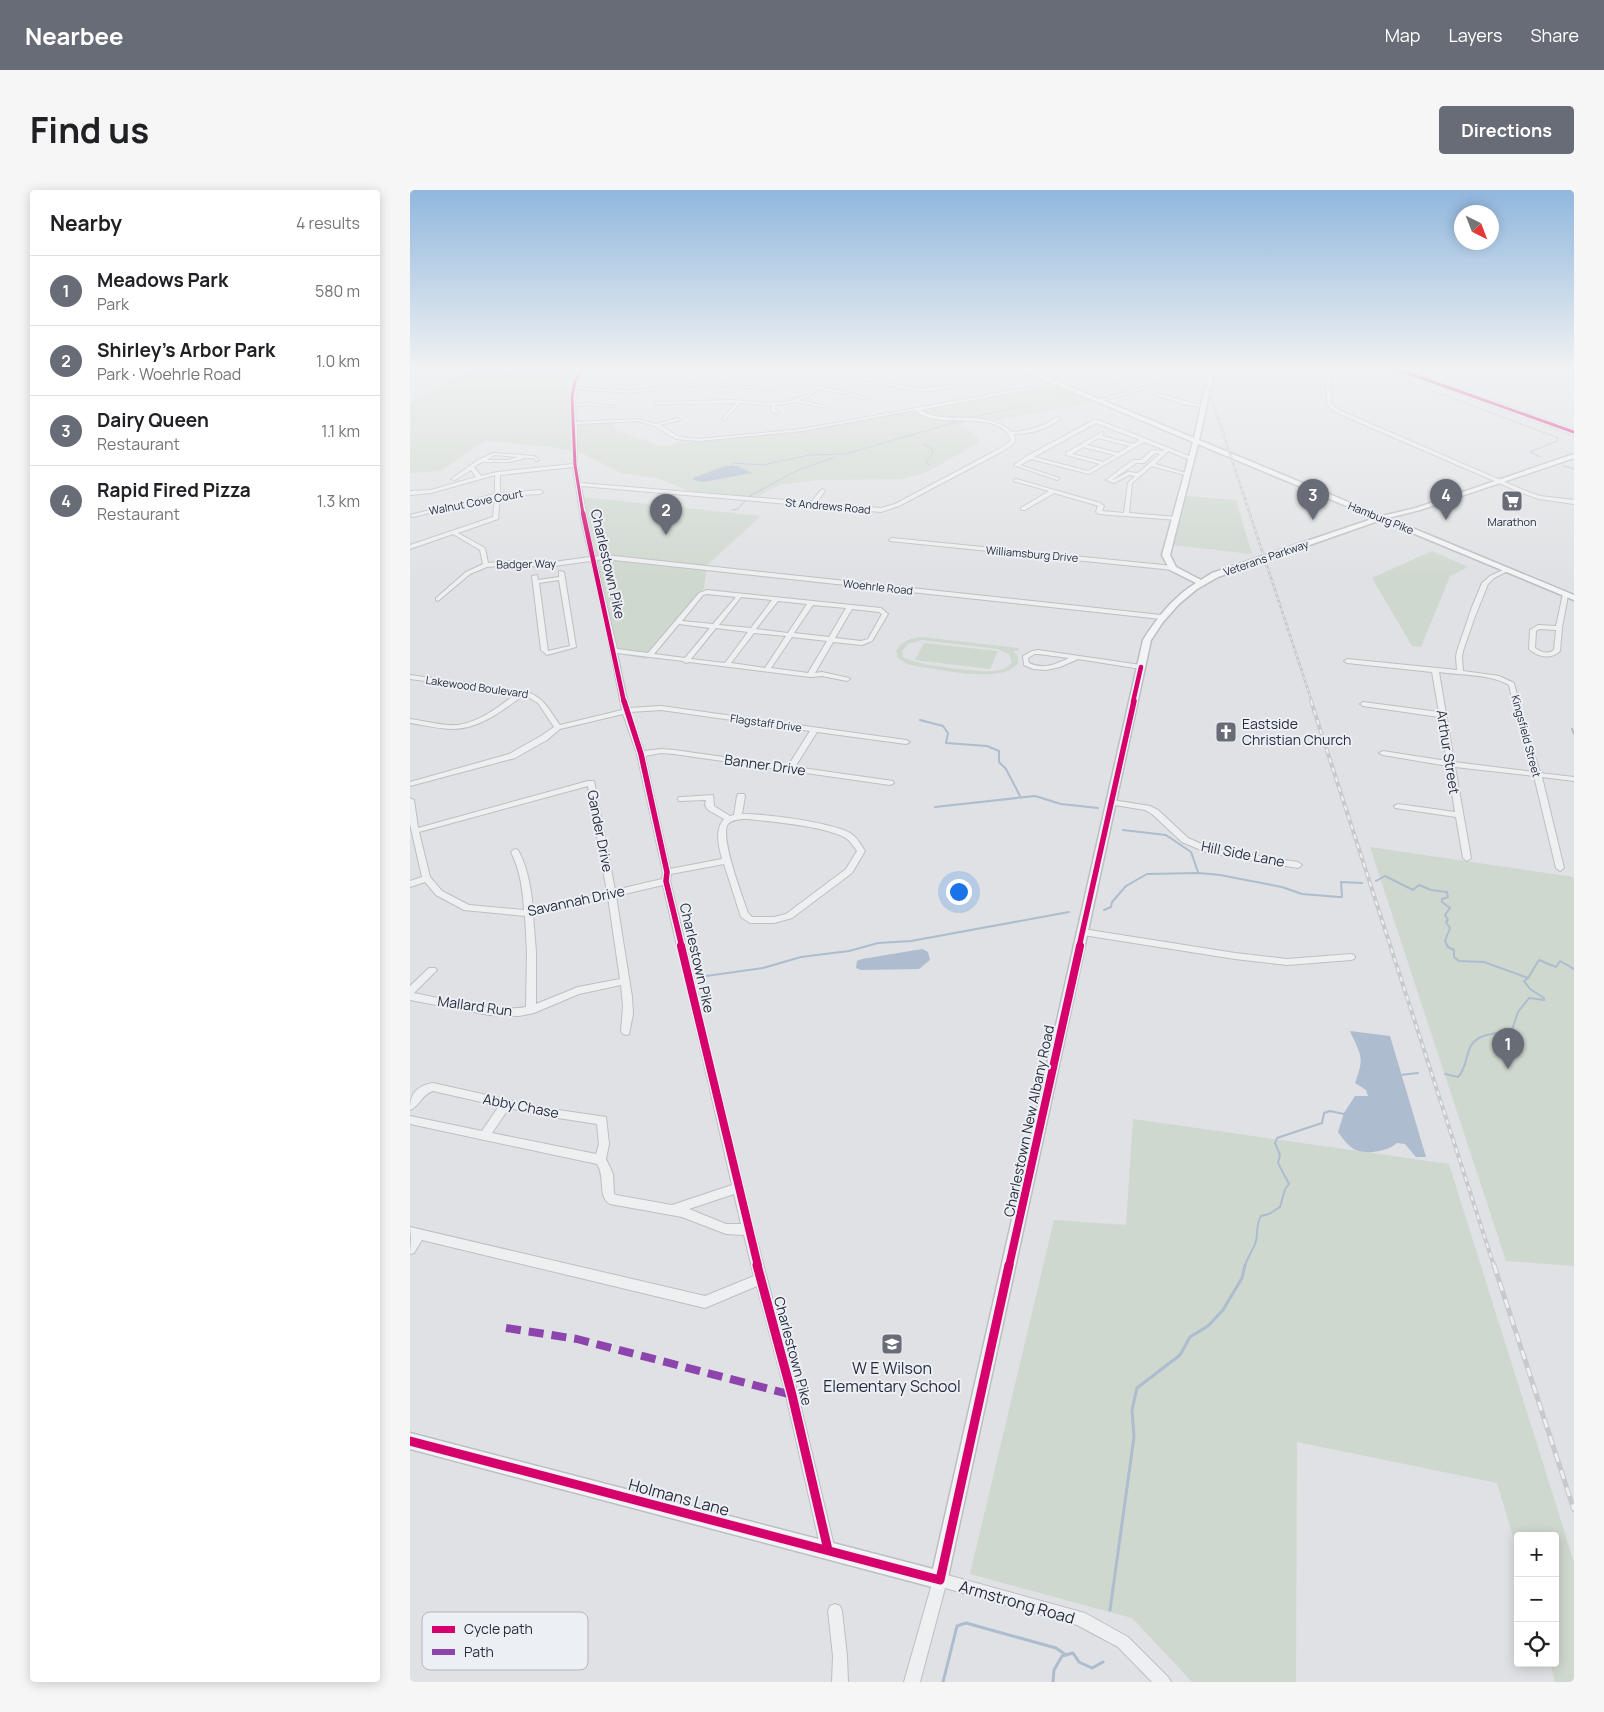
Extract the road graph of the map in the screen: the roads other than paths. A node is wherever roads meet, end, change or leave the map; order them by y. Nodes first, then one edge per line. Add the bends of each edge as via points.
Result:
1 (574, 439) edge
2 (685, 439) edge
3 (713, 439) edge
4 (1012, 439) edge
5 (1064, 439) edge
6 (1093, 439) edge
7 (1107, 439) edge
8 (1140, 439) edge
9 (1190, 439) edge
10 (1403, 439) edge
11 (1143, 440) junction
12 (1196, 441) junction
13 (1083, 445) junction
14 (499, 446) dead end
15 (1134, 446) junction
16 (1166, 451) junction
17 (1574, 452) edge
18 (491, 454) junction
19 (1119, 455) junction
20 (525, 456) junction
21 (1574, 456) edge
22 (1030, 457) junction
23 (538, 460) dead end
24 (1192, 460) junction
25 (479, 461) junction
26 (1104, 464) junction
27 (1151, 464) junction
28 (575, 465) junction
29 (471, 468) junction
30 (497, 474) junction
31 (1138, 475) junction
32 (1188, 476) junction
33 (479, 477) junction
34 (453, 479) dead end
35 (1057, 479) dead end
36 (1499, 479) junction
37 (1016, 480) dead end
38 (578, 484) junction
39 (822, 491) dead end
40 (1053, 491) junction
41 (540, 492) dead end
42 (410, 493) edge
43 (498, 495) junction
44 (1574, 501) edge
45 (812, 505) junction
46 (1024, 509) dead end
47 (413, 515) dead end
48 (1126, 515) junction
49 (1381, 518) junction
50 (1175, 519) junction
51 (455, 533) junction
52 (892, 540) dead end
53 (410, 547) edge
54 (594, 558) junction
55 (486, 565) junction
56 (547, 565) junction
57 (1173, 568) junction
58 (1505, 571) junction
59 (550, 580) junction
60 (1200, 582) junction
61 (740, 595) junction
62 (1565, 595) junction
63 (1574, 598) edge
64 (438, 599) dead end
65 (776, 599) junction
66 (811, 602) junction
67 (850, 607) junction
68 (1161, 617) junction
69 (678, 622) junction
70 (715, 626) junction
71 (1559, 628) junction
72 (753, 630) junction
73 (790, 634) junction
74 (831, 639) junction
75 (614, 651) junction
76 (649, 656) junction
77 (1077, 657) junction
78 (686, 661) junction
79 (1347, 661) dead end
80 (726, 665) junction
81 (1141, 666) junction
82 (767, 670) junction
83 (1435, 670) junction
84 (1460, 673) junction
85 (810, 675) junction
86 (410, 677) edge
87 (847, 679) dead end
88 (523, 692) junction
89 (1364, 704) dead end
90 (626, 712) junction
91 (1443, 715) junction
92 (410, 721) edge
93 (558, 727) junction
94 (815, 730) junction
95 (906, 742) dead end
96 (1383, 753) dead end
97 (641, 754) junction
98 (1451, 764) junction
99 (791, 768) junction
100 (1536, 774) junction
101 (1574, 779) edge
102 (890, 782) dead end
103 (410, 784) edge
104 (741, 796) dead end
105 (682, 799) dead end
106 (410, 800) edge
107 (1112, 802) junction
108 (1398, 806) dead end
109 (1458, 815) junction
110 (738, 817) junction
111 (729, 819) junction
112 (415, 831) junction
113 (515, 852) dead end
114 (1467, 858) dead end
115 (727, 861) junction
116 (1298, 864) dead end
117 (1560, 868) dead end
118 (666, 877) junction
119 (426, 878) junction
120 (410, 884) edge
121 (612, 893) junction
122 (528, 912) junction
123 (1083, 932) junction
124 (1351, 957) dead end
125 (432, 970) dead end
126 (625, 981) junction
127 (410, 992) edge
128 (410, 996) edge
129 (532, 1010) junction
130 (626, 1030) dead end
131 (506, 1104) junction
132 (410, 1106) edge
133 (410, 1120) edge
134 (485, 1135) junction
135 (600, 1160) junction
136 (738, 1188) junction
137 (671, 1210) junction
138 (748, 1230) junction
139 (415, 1233) edge
140 (410, 1249) edge
141 (761, 1280) junction
142 (410, 1441) edge
143 (828, 1550) junction
144 (940, 1580) junction
145 (835, 1611) dead end
146 (840, 1682) edge
147 (912, 1682) edge
148 (1163, 1682) edge

1 - 28 street, Charlestown Pike
2 - 3 street
4 - 45 street, St Andrews Road via 1012,442 999,451 892,508 864,510
5 - 22 street
6 - 13 street
7 - 15 street
8 - 11 street
9 - 12 main road, Hamburg Pike
10 - 36 street
11 - 15 street
11 - 16 street
12 - 24 main road
12 - 49 main road, Hamburg Pike
13 - 19 street
13 - 26 street via 1068,454
14 - 18 street
15 - 19 street
16 - 24 street
16 - 27 street
16 - 31 street via 1154,451 1142,462 1135,461 1108,480 1114,482 1128,473
17 - 36 main road, Veterans Parkway
18 - 20 street
18 - 25 street
19 - 26 street
20 - 23 street
20 - 25 street via 509,461
21 - 36 main road, Veterans Parkway
22 - 26 street via 1089,473
22 - 35 street via 1016,465
24 - 32 main road
25 - 29 street
27 - 31 street
27 - 32 street
28 - 30 street
28 - 38 street, Charlestown Pike
29 - 33 street
29 - 34 street
30 - 33 street
30 - 43 street
31 - 48 street via 1130,483
32 - 50 main road
33 - 42 street
36 - 44 street via 1540,497
36 - 49 main road, Veterans Parkway via 1418,509
37 - 40 street
38 - 45 street, St Andrews Road
38 - 54 street, Charlestown Pike
39 - 45 street
40 - 46 street
40 - 48 street via 1100,505 1100,512
41 - 43 street, Walnut Cove Court
43 - 47 street, Walnut Cove Court
43 - 51 street via 496,518
48 - 50 street
49 - 58 main road, Hamburg Pike
49 - 60 main road, Veterans Parkway via 1232,568
50 - 57 main road via 1166,555
51 - 53 street
51 - 55 street via 482,549
52 - 57 street, Williamsburg Drive
54 - 56 street, Badger Way
54 - 68 street, Woehrle Road via 605,556
54 - 75 street, Charlestown Pike
55 - 56 street, Badger Way
55 - 64 street, Badger Way via 468,573
56 - 59 street
57 - 60 main road
58 - 62 main road, Hamburg Pike
58 - 84 street via 1490,578 1481,592 1462,644
59 - 59 street via 536,579 544,650 547,653 573,647 561,575
60 - 68 main road, Veterans Parkway
61 - 65 street
61 - 69 street via 704,592
61 - 70 street
62 - 63 main road, Hamburg Pike
62 - 71 street
65 - 66 street
65 - 72 street
66 - 67 street
66 - 73 street
67 - 74 street
67 - 74 street via 881,610 885,614 866,642
68 - 81 main road, Charlestown New Albany Road via 1147,640
69 - 70 street
69 - 76 street
70 - 72 street
70 - 78 street
71 - 71 street via 1555,653 1541,654 1532,649 1533,630
72 - 73 street
72 - 80 street
73 - 74 street
73 - 82 street
74 - 85 street
75 - 76 street
75 - 90 street, Charlestown Pike
76 - 78 street
77 - 77 street via 1038,652 1029,654 1025,659 1031,667 1047,669
77 - 81 street
78 - 80 street
79 - 83 street
80 - 82 street
81 - 107 main road, Charlestown New Albany Road
82 - 85 street
83 - 84 street
83 - 91 street, Arthur Street
84 - 100 street, Kingsfield Street via 1512,684
85 - 87 street
86 - 88 street, Lakewood Boulevard
88 - 92 street via 466,725
88 - 93 street, Lakewood Boulevard via 542,701
89 - 91 street
90 - 93 street
90 - 94 street, Flagstaff Drive via 661,708
90 - 97 street, Charlestown Pike
91 - 98 street, Arthur Street
93 - 103 street via 512,756
94 - 95 street, Flagstaff Drive
94 - 99 street
96 - 98 street
97 - 99 street, Banner Drive via 674,752
97 - 118 street, Charlestown Pike
98 - 100 street
98 - 109 street, Arthur Street
99 - 102 street, Banner Drive
100 - 101 street
100 - 117 street, Kingsfield Street
104 - 110 street
105 - 111 street via 710,797 711,808
106 - 112 street
107 - 116 street, Hill Side Lane via 1155,812 1185,840 1199,847
107 - 123 main road, Charlestown New Albany Road
108 - 109 street
109 - 114 street, Arthur Street
110 - 111 street
110 - 115 street via 838,831 849,836 861,851 849,871 789,916 774,920 750,920 744,915
111 - 115 street via 723,824 722,836
112 - 119 street
112 - 121 street, Gander Drive via 591,783
113 - 122 street via 521,860
115 - 118 street, Savannah Drive
118 - 121 street, Savannah Drive
118 - 136 street, Charlestown Pike
119 - 120 street
119 - 122 street, Savannah Drive via 438,893 467,908
121 - 122 street, Savannah Drive
121 - 126 street, Gander Drive
122 - 129 street
123 - 124 street via 1287,962
123 - 144 main road, Charlestown New Albany Road
125 - 127 street
126 - 129 street, Mallard Run via 578,991
126 - 130 street, Gander Drive via 630,1018
128 - 129 street, Mallard Run via 504,1013
131 - 132 street, Abby Chase via 433,1087 420,1092
131 - 134 street
131 - 135 street, Abby Chase via 602,1120 604,1144
133 - 134 street
134 - 135 street
135 - 137 street, Abby Chase via 606,1167 609,1196 614,1200
136 - 137 street, Abby Chase
136 - 138 street, Charlestown Pike
137 - 138 street, Abby Chase via 726,1230
138 - 141 street, Charlestown Pike
139 - 140 street
139 - 141 street via 705,1302
141 - 143 street, Charlestown Pike
142 - 143 main road, Holmans Lane
143 - 144 main road, Holmans Lane
144 - 147 street, Charlestown New Albany Road
144 - 148 street, Armstrong Road via 1080,1618 1123,1642
145 - 146 street

